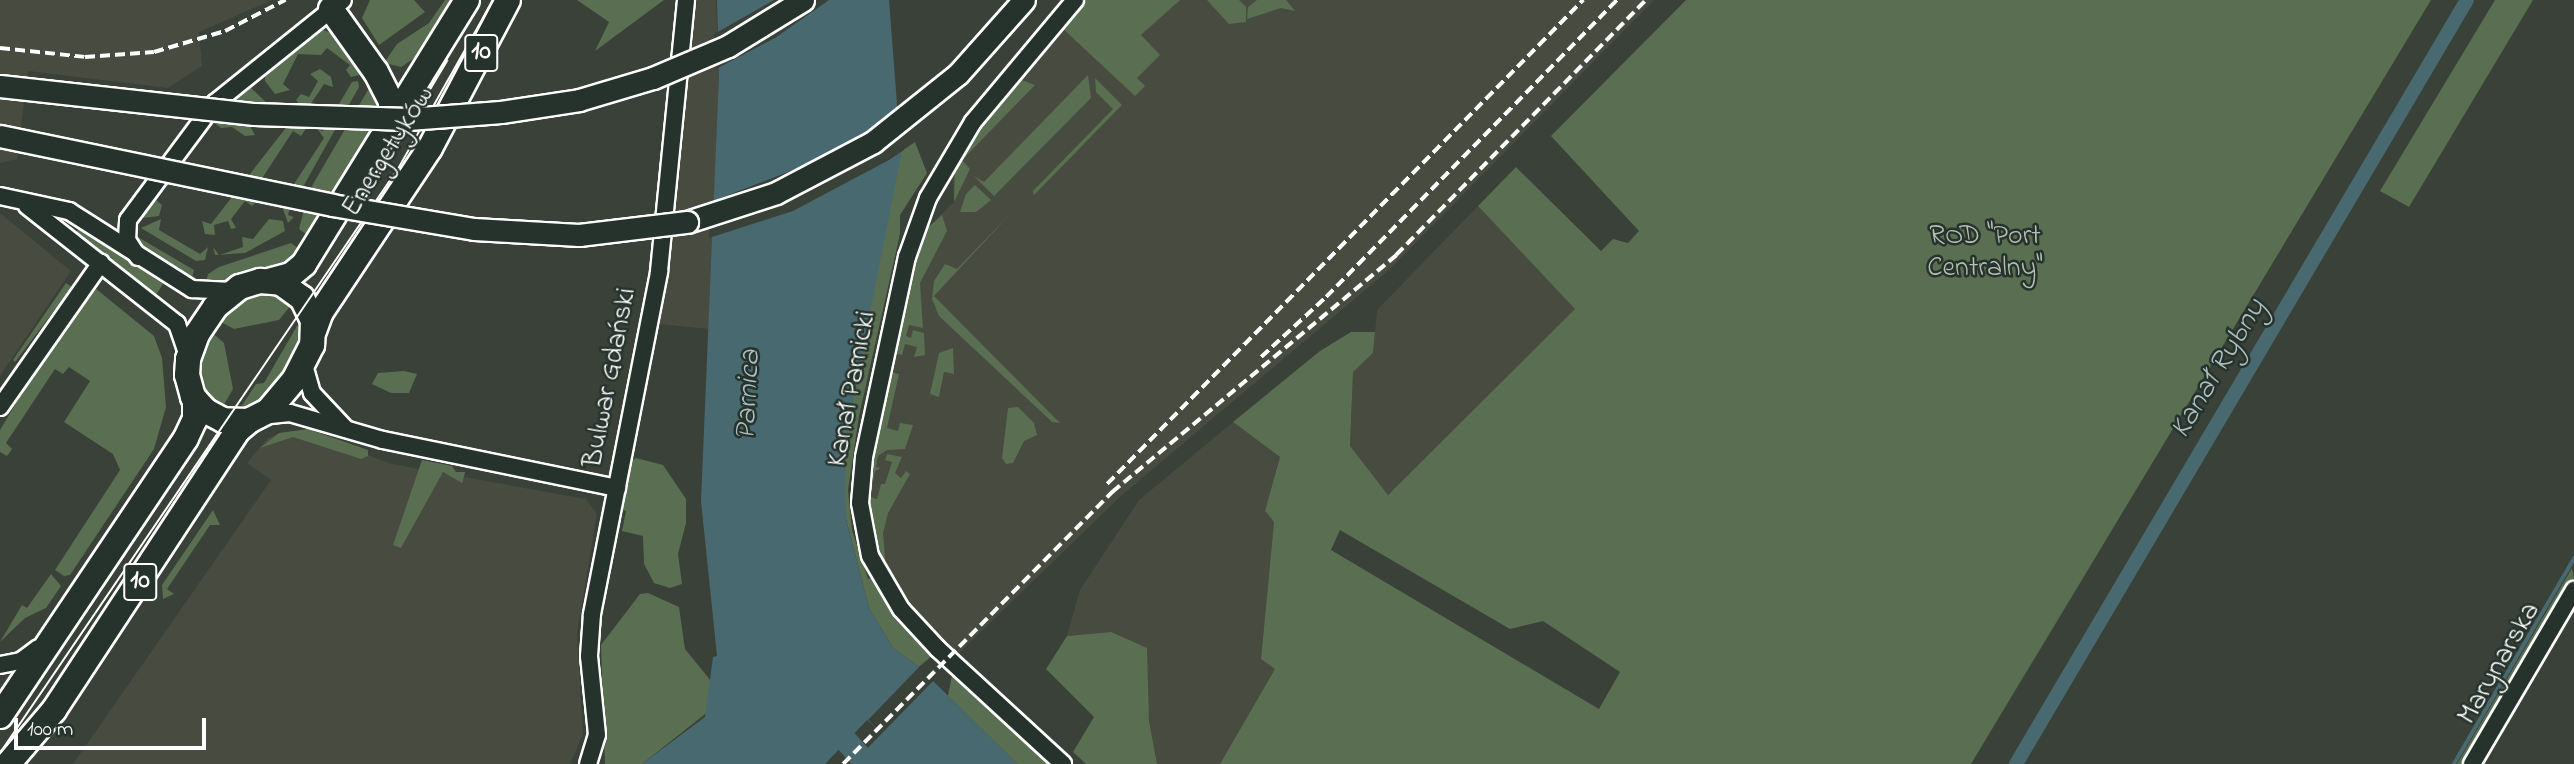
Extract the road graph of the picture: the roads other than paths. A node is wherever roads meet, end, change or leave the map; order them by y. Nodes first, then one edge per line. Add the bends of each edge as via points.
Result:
1 (467, 0) edge
2 (508, 0) edge
3 (686, 0) edge
4 (803, 0) edge
5 (1024, 0) edge
6 (1075, 0) edge
7 (337, 4) edge
8 (442, 41) junction
9 (376, 72) junction
10 (0, 86) edge
11 (392, 124) junction
12 (0, 136) edge
13 (4, 197) edge
14 (138, 257) junction
15 (101, 263) junction
16 (268, 281) junction
17 (234, 290) junction
18 (314, 331) junction
19 (188, 362) junction
20 (304, 365) junction
21 (195, 399) junction
22 (0, 407) edge
23 (255, 418) junction
24 (345, 428) junction
25 (617, 488) junction
26 (2574, 590) edge
27 (61, 624) junction
28 (0, 665) edge
29 (0, 716) edge
30 (25, 754) edge
31 (8, 764) edge
32 (588, 764) edge
33 (1063, 764) edge
34 (2472, 764) edge

1 - 8 main road, Energetyków / 10
2 - 18 main road, Energetyków / 10 via 430,148 321,312
3 - 25 street, Bulwar Gdański via 659,271
4 - 10 main road, bridge via 742,39 661,75 579,100 489,113 408,119 264,115
5 - 12 main road, bridge via 939,92 845,158 735,208 632,230 537,235 416,221
6 - 33 street, Kanał Parnicki via 973,122 928,198 907,257 864,457 860,503 870,556 901,609
7 - 9 main road
7 - 14 street via 215,103 128,220 127,240
8 - 9 main road via 411,71 391,76
8 - 11 main road, Energetyków / 10
9 - 11 main road via 391,101
11 - 16 main road, Energetyków / 10 via 304,264 291,275
13 - 14 street via 69,211
13 - 15 street via 46,217
14 - 17 street via 195,291
15 - 19 street via 179,327 187,342
15 - 22 street
16 - 17 main road
16 - 18 main road via 288,286 302,298
17 - 19 main road via 206,319
18 - 20 main road
19 - 21 main road via 187,381
20 - 23 main road via 280,399
20 - 24 street via 312,393
21 - 23 main road via 219,419
21 - 27 main road, 10 via 195,419 186,438
23 - 24 street via 290,413
23 - 30 main road, 10 via 237,431
24 - 25 street via 383,440
25 - 32 street, Bulwar Gdański via 590,629 597,735
26 - 34 street, Marynarska
27 - 28 street via 28,657
27 - 29 main road, 10
30 - 31 main road, 10

